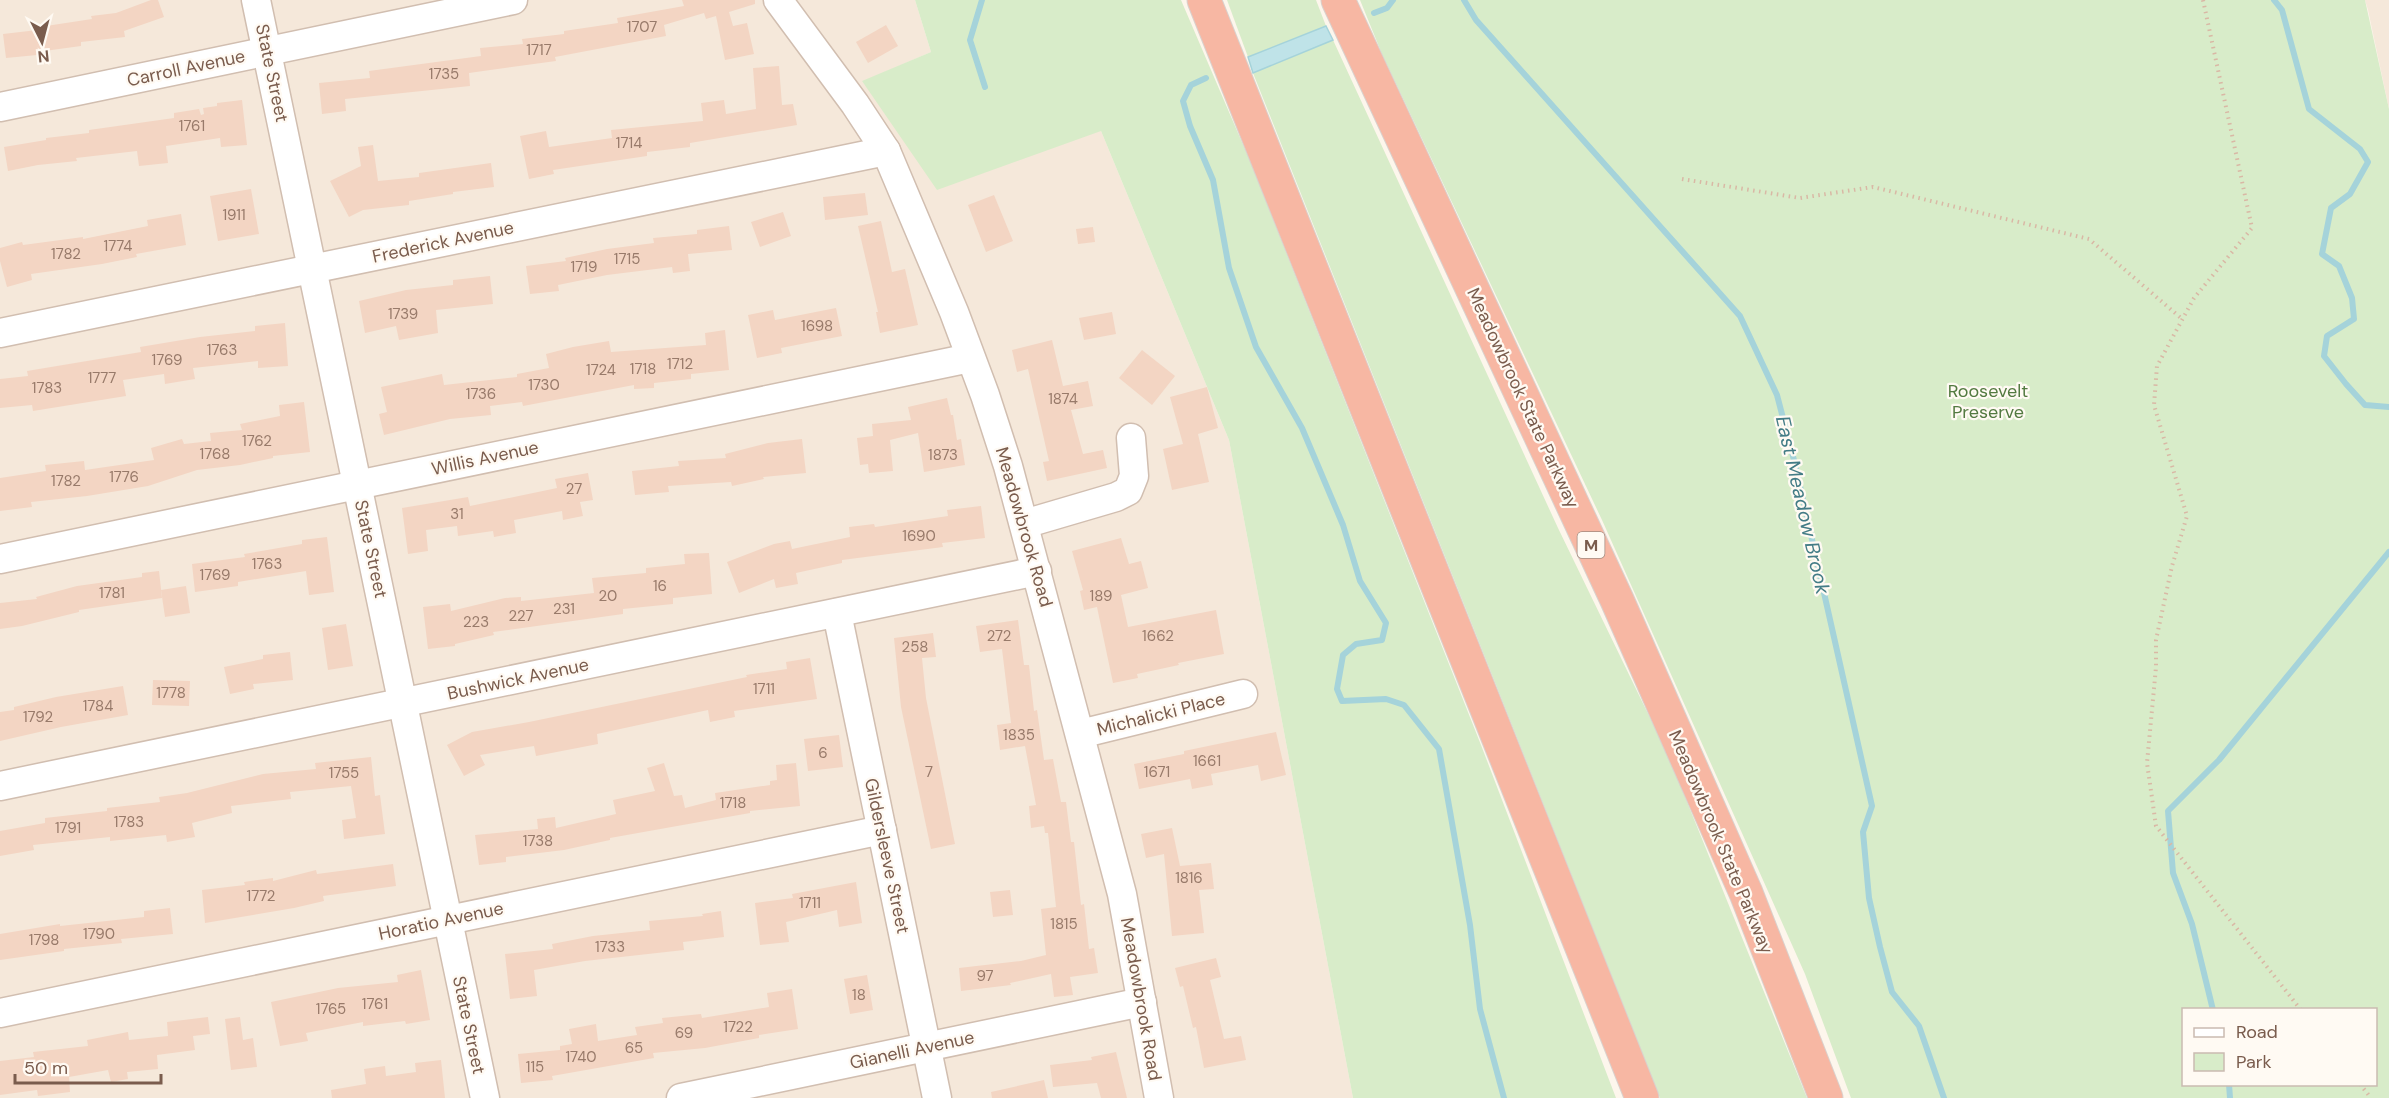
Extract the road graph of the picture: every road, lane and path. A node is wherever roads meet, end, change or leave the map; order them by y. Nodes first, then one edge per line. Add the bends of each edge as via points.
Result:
1 (256, 0) edge
2 (513, 0) edge
3 (778, 0) edge
4 (1204, 0) edge
5 (1338, 0) edge
6 (2203, 0) edge
7 (267, 51) junction
8 (0, 107) edge
9 (885, 151) junction
10 (1682, 178) dead end
11 (312, 268) junction
12 (2182, 319) junction
13 (0, 333) edge
14 (970, 358) junction
15 (1131, 438) dead end
16 (358, 485) junction
17 (1024, 524) junction
18 (0, 559) edge
19 (1037, 571) junction
20 (837, 613) junction
21 (1243, 694) dead end
22 (402, 703) junction
23 (1080, 734) junction
24 (0, 786) edge
25 (882, 830) junction
26 (448, 920) junction
27 (1142, 1002) junction
28 (2299, 1008) edge
29 (0, 1013) edge
30 (927, 1047) junction
31 (2362, 1086) edge
32 (710, 1095) edge
33 (484, 1098) edge
34 (681, 1098) edge
35 (938, 1098) edge
36 (1159, 1098) edge
37 (1642, 1098) edge
38 (1826, 1098) edge
39 (2371, 1098) edge

1 - 7 street, State Street
2 - 7 street, Carroll Avenue
3 - 9 street, Meadowbrook Road
4 - 37 highway
5 - 38 highway, Meadowbrook State Parkway / M via 1617,600 1746,893
6 - 12 path via 2252,228 2194,298
7 - 8 street, Carroll Avenue
7 - 11 street, State Street
9 - 11 street, Frederick Avenue
9 - 14 street, Meadowbrook Road
10 - 12 path via 1800,198 1873,187 2089,239
11 - 13 street, Frederick Avenue
11 - 16 street, State Street
12 - 28 path via 2157,366 2154,405 2187,516 2156,640 2146,764 2156,826
14 - 16 street, Willis Avenue
14 - 17 street, Meadowbrook Road via 989,405
15 - 17 street via 1134,476 1128,491
16 - 18 street, Willis Avenue
16 - 22 street, State Street
17 - 19 street, Meadowbrook Road
19 - 20 street, Bushwick Avenue
19 - 23 street, Meadowbrook Road
20 - 22 street, Bushwick Avenue
20 - 25 street, Gildersleeve Street
21 - 23 street, Michalicki Place
22 - 24 street, Bushwick Avenue
22 - 26 street, State Street
23 - 27 street, Meadowbrook Road via 1122,894
25 - 26 street, Horatio Avenue
25 - 30 street, Gildersleeve Street
26 - 29 street, Horatio Avenue
26 - 33 street, State Street
27 - 30 street, Gianelli Avenue
27 - 36 street, Meadowbrook Road
30 - 32 street, Gianelli Avenue
30 - 35 street, Gildersleeve Street
31 - 39 path
32 - 34 street, Gianelli Avenue

